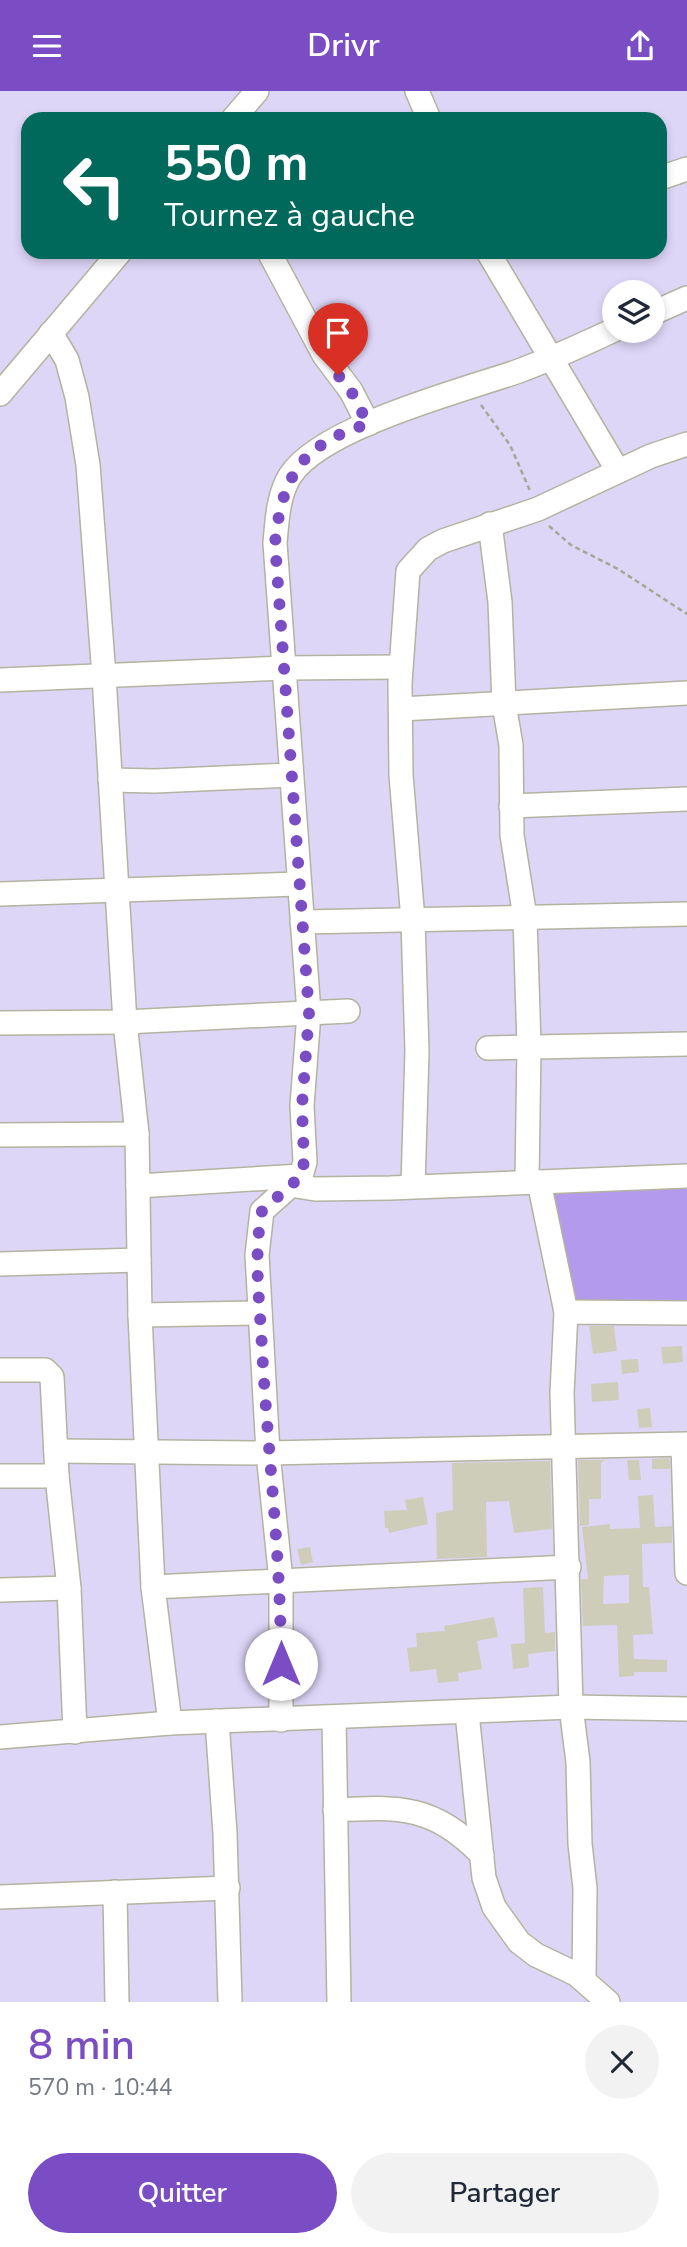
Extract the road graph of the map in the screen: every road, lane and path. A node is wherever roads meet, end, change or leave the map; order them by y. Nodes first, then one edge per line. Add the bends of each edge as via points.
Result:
1 (417, 91) edge
2 (426, 112) edge
3 (687, 169) edge
4 (667, 176) edge
5 (114, 259) edge
6 (273, 259) edge
7 (492, 259) edge
8 (687, 298) edge
9 (665, 308) edge
10 (51, 333) junction
11 (602, 335) edge
12 (551, 358) junction
13 (0, 394) edge
14 (368, 424) junction
15 (687, 444) edge
16 (618, 471) junction
17 (490, 524) junction
18 (400, 667) junction
19 (284, 668) junction
20 (104, 676) junction
21 (0, 680) edge
22 (687, 693) edge
23 (504, 704) junction
24 (401, 709) junction
25 (291, 775) junction
26 (110, 780) junction
27 (687, 799) edge
28 (511, 806) junction
29 (298, 884) junction
30 (116, 890) junction
31 (0, 894) edge
32 (687, 914) edge
33 (525, 917) junction
34 (413, 920) junction
35 (302, 922) junction
36 (348, 1011) dead end
37 (309, 1013) junction
38 (125, 1022) junction
39 (0, 1023) edge
40 (687, 1044) edge
41 (529, 1046) junction
42 (488, 1048) dead end
43 (137, 1134) junction
44 (0, 1135) edge
45 (687, 1176) edge
46 (295, 1181) junction
47 (533, 1182) junction
48 (138, 1186) junction
49 (413, 1187) junction
50 (139, 1260) junction
51 (0, 1264) edge
52 (566, 1312) junction
53 (260, 1313) junction
54 (687, 1313) edge
55 (140, 1315) junction
56 (0, 1370) edge
57 (685, 1445) edge
58 (564, 1448) junction
59 (56, 1451) junction
60 (148, 1453) junction
61 (268, 1453) junction
62 (0, 1476) edge
63 (57, 1476) junction
64 (569, 1567) junction
65 (687, 1573) edge
66 (281, 1581) junction
67 (153, 1587) junction
68 (69, 1588) junction
69 (0, 1590) edge
70 (571, 1707) junction
71 (687, 1709) edge
72 (467, 1713) junction
73 (334, 1718) junction
74 (281, 1720) junction
75 (217, 1721) junction
76 (170, 1723) junction
77 (75, 1732) junction
78 (0, 1737) edge
79 (335, 1810) junction
80 (482, 1855) junction
81 (228, 1888) junction
82 (115, 1892) junction
83 (0, 1897) edge
84 (583, 1980) junction
85 (117, 2002) edge
86 (230, 2002) edge
87 (339, 2002) edge
88 (608, 2002) edge

1 - 2 street
3 - 4 street
5 - 10 street
6 - 14 street via 324,355
7 - 12 street
8 - 9 street
10 - 13 street
10 - 20 street via 70,372 86,452
11 - 12 street
12 - 14 street
12 - 16 street
14 - 19 street via 350,429 307,457 290,476 279,504 275,543
15 - 16 street
16 - 17 street via 538,509
17 - 18 street via 428,549 408,571
17 - 23 street via 500,602
18 - 19 street
18 - 24 street
19 - 20 street
19 - 25 street
20 - 21 street
20 - 26 street
22 - 23 street
23 - 24 street
23 - 28 street via 511,745
24 - 34 street via 401,775
25 - 26 street
25 - 29 street
26 - 30 street
27 - 28 street
28 - 33 street
29 - 30 street
29 - 35 street
30 - 31 street
30 - 38 street
32 - 33 street
33 - 34 street
33 - 41 street
34 - 35 street
34 - 49 street via 417,1051
35 - 37 street
36 - 37 street
37 - 38 street
37 - 46 street via 302,1106 305,1150
38 - 39 street
38 - 43 street
40 - 41 street
41 - 42 street
41 - 47 street
43 - 44 street
43 - 48 street
45 - 47 street
46 - 48 street
46 - 49 street via 315,1189
46 - 53 street via 262,1211 257,1255
47 - 49 street
47 - 52 street
48 - 50 street
50 - 51 street
50 - 55 street
52 - 54 street
52 - 58 street
53 - 55 street
53 - 61 street
55 - 60 street
56 - 59 street via 45,1370 51,1374
57 - 58 street
57 - 65 street
58 - 61 street
58 - 64 street
59 - 60 street
59 - 63 street
60 - 61 street
60 - 67 street
61 - 66 street
62 - 63 street
63 - 68 street
64 - 66 street
64 - 70 street
66 - 67 street
66 - 74 street
67 - 76 street
68 - 69 street
68 - 77 street
70 - 71 street
70 - 72 street
70 - 84 street via 579,1762 585,1888
72 - 73 street
72 - 80 street
73 - 74 street
73 - 79 street
74 - 75 street
75 - 76 street
75 - 81 street
76 - 77 street
77 - 78 street
79 - 80 street via 387,1807 414,1811 458,1830
79 - 87 street
80 - 84 street via 488,1894 507,1928 536,1955
81 - 82 street
81 - 86 street
82 - 83 street
82 - 85 street
84 - 88 street

